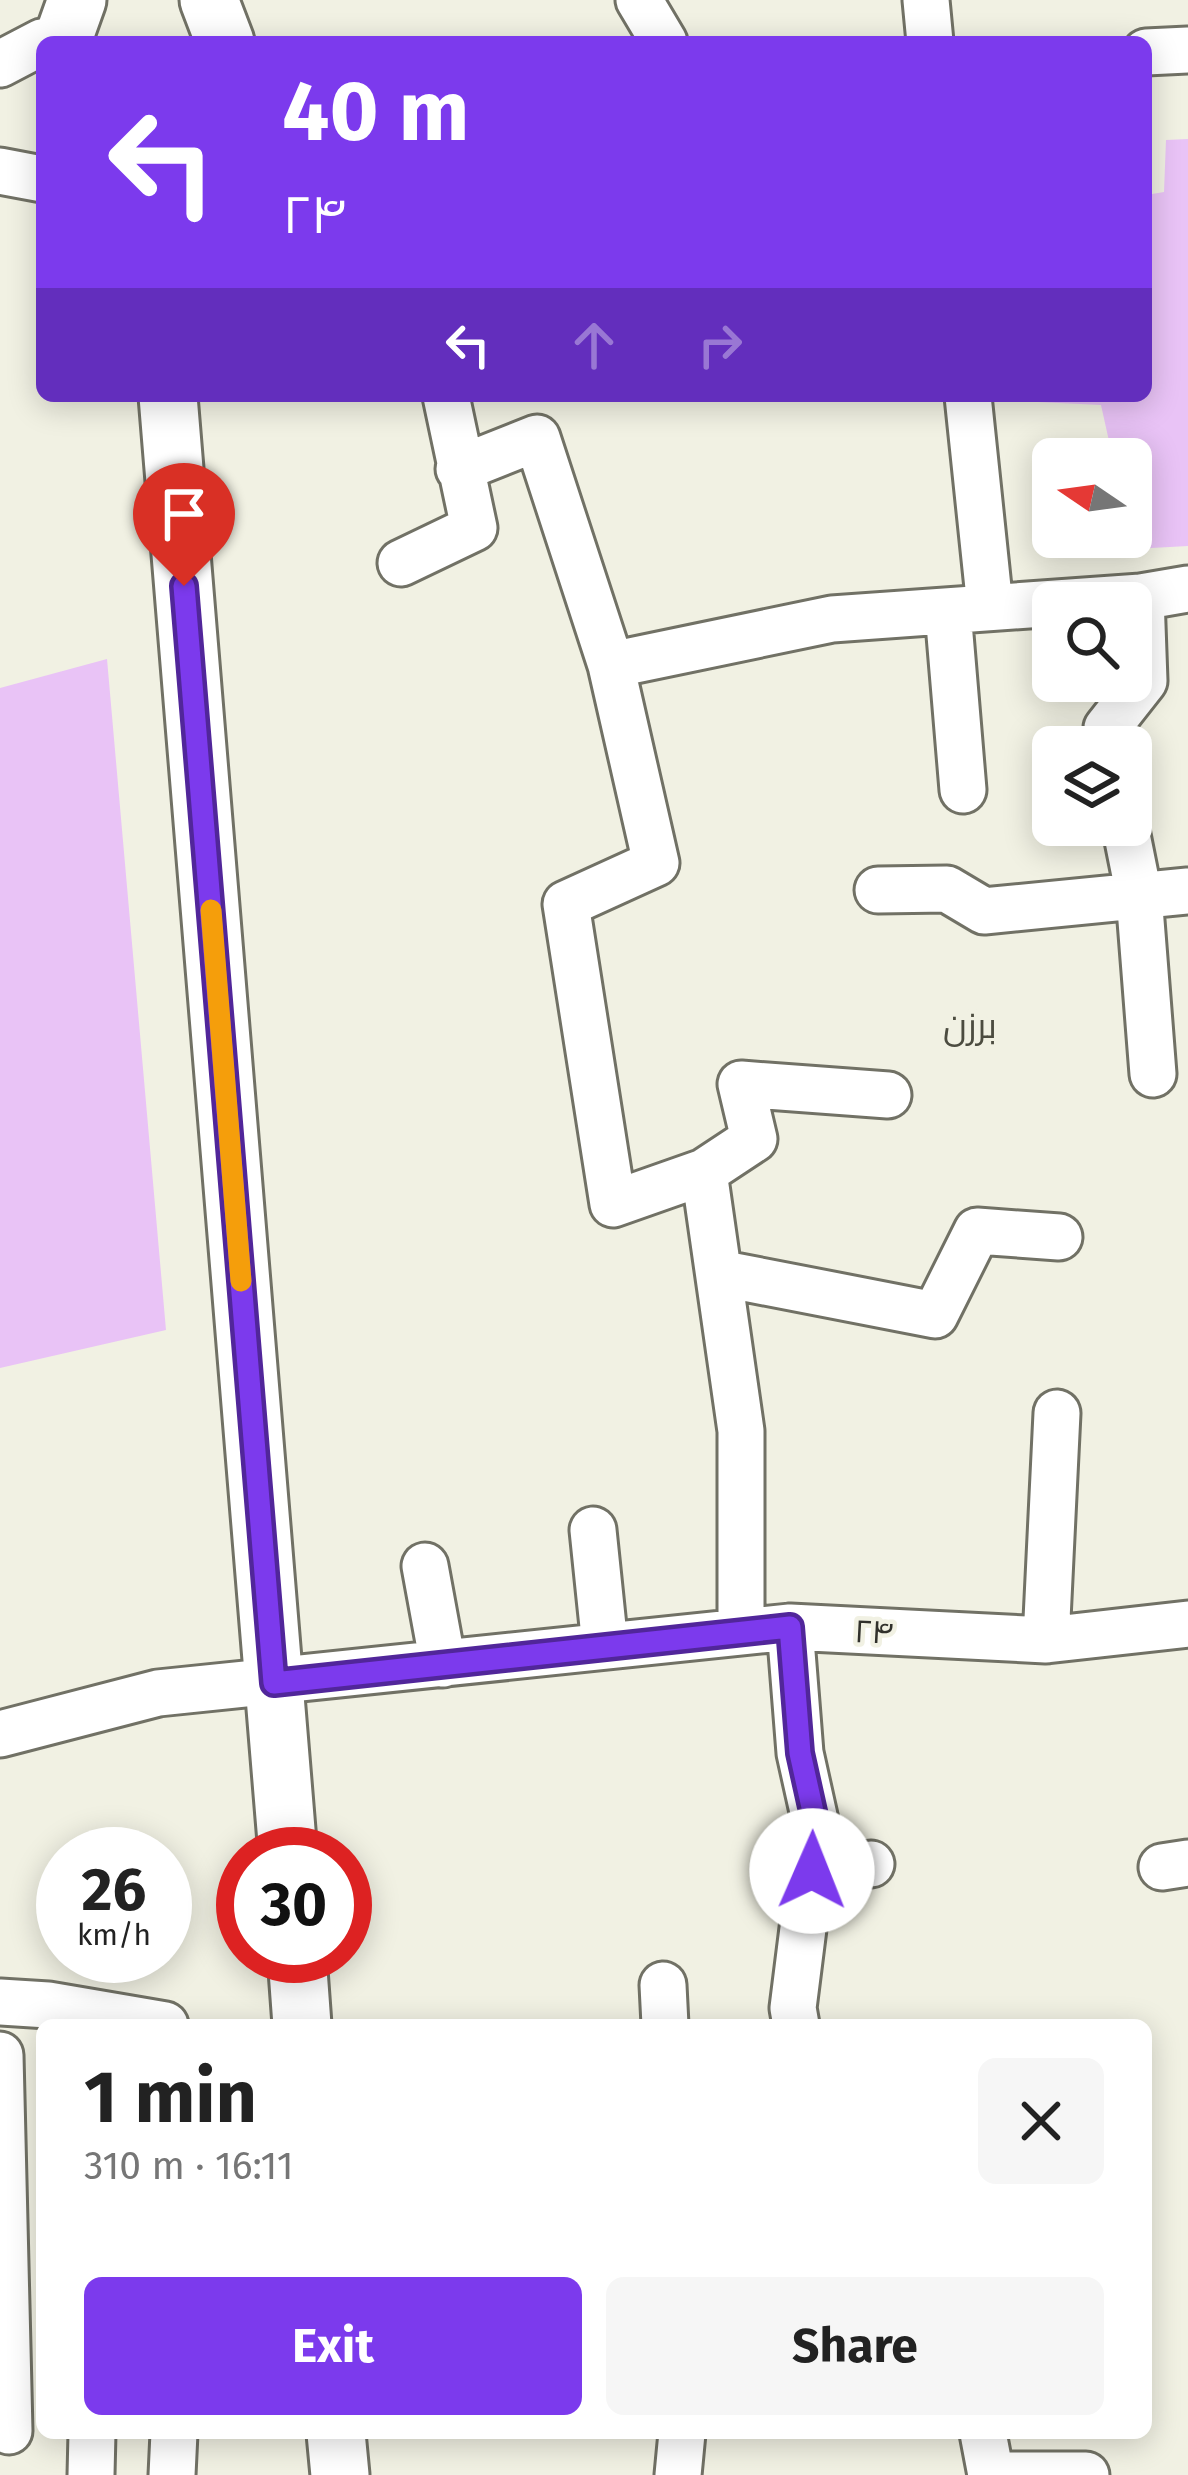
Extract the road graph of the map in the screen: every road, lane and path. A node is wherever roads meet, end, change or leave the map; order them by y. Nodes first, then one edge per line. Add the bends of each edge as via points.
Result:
1 (208, 0) edge
2 (640, 0) edge
3 (926, 0) edge
4 (223, 36) edge
5 (661, 36) edge
6 (929, 36) edge
7 (36, 40) edge
8 (1188, 50) edge
9 (1152, 52) edge
10 (0, 64) edge
11 (0, 171) edge
12 (36, 178) edge
13 (168, 402) edge
14 (447, 402) edge
15 (968, 402) edge
16 (459, 470) junction
17 (401, 563) dead end
18 (1188, 589) edge
19 (1152, 595) edge
20 (1032, 605) edge
21 (969, 609) junction
22 (611, 665) junction
23 (1127, 702) edge
24 (1109, 726) edge
25 (963, 790) dead end
26 (1129, 846) edge
27 (878, 890) dead end
28 (1188, 891) edge
29 (1139, 895) junction
30 (1153, 1074) dead end
31 (887, 1095) dead end
32 (704, 1172) junction
33 (1060, 1237) dead end
34 (719, 1273) junction
35 (1057, 1413) dead end
36 (593, 1530) dead end
37 (425, 1566) dead end
38 (1188, 1624) edge
39 (790, 1627) junction
40 (742, 1632) junction
41 (1046, 1640) junction
42 (605, 1646) junction
43 (443, 1664) junction
44 (274, 1683) junction
45 (0, 1734) edge
46 (287, 1827) edge
47 (871, 1864) dead end
48 (812, 1871) junction
49 (299, 1983) edge
50 (0, 2002) edge
51 (128, 2019) edge
52 (302, 2019) edge
53 (795, 2019) edge
54 (0, 2055) edge
55 (17, 2431) edge
56 (92, 2439) edge
57 (174, 2439) edge
58 (337, 2439) edge
59 (681, 2439) edge
60 (983, 2439) edge
61 (91, 2475) edge
62 (172, 2475) edge
63 (340, 2475) edge
64 (678, 2475) edge
65 (991, 2475) edge
66 (1002, 2475) edge
67 (1086, 2475) edge

1 - 4 main road
2 - 5 street
3 - 6 street
7 - 10 street
8 - 9 street
11 - 12 street
13 - 44 main road
14 - 16 street
15 - 21 street
16 - 17 street via 474,528
16 - 22 street via 537,438
18 - 19 street
20 - 21 street
21 - 22 street via 832,619
21 - 25 street
22 - 32 street via 656,863 566,904 613,1204
23 - 24 street
26 - 29 street
27 - 29 street via 947,889 984,911
28 - 29 street
29 - 30 street
31 - 32 street via 741,1084 754,1139
32 - 34 street
33 - 34 street via 977,1231 934,1315
34 - 40 street via 741,1431
35 - 41 street
36 - 42 street
37 - 43 street
38 - 41 street, ۲۴
39 - 40 street, ۲۴
39 - 41 street, ۲۴
39 - 48 street via 800,1753 816,1825
40 - 42 street, ۲۴
42 - 43 street, ۲۴
43 - 44 street, ۲۴
44 - 45 street, ۲۴ via 158,1693
44 - 46 main road
47 - 48 street
48 - 53 street
49 - 52 main road
50 - 51 street
54 - 55 street
56 - 61 street
57 - 62 street
58 - 63 main road
59 - 64 street
60 - 65 street
66 - 67 street

